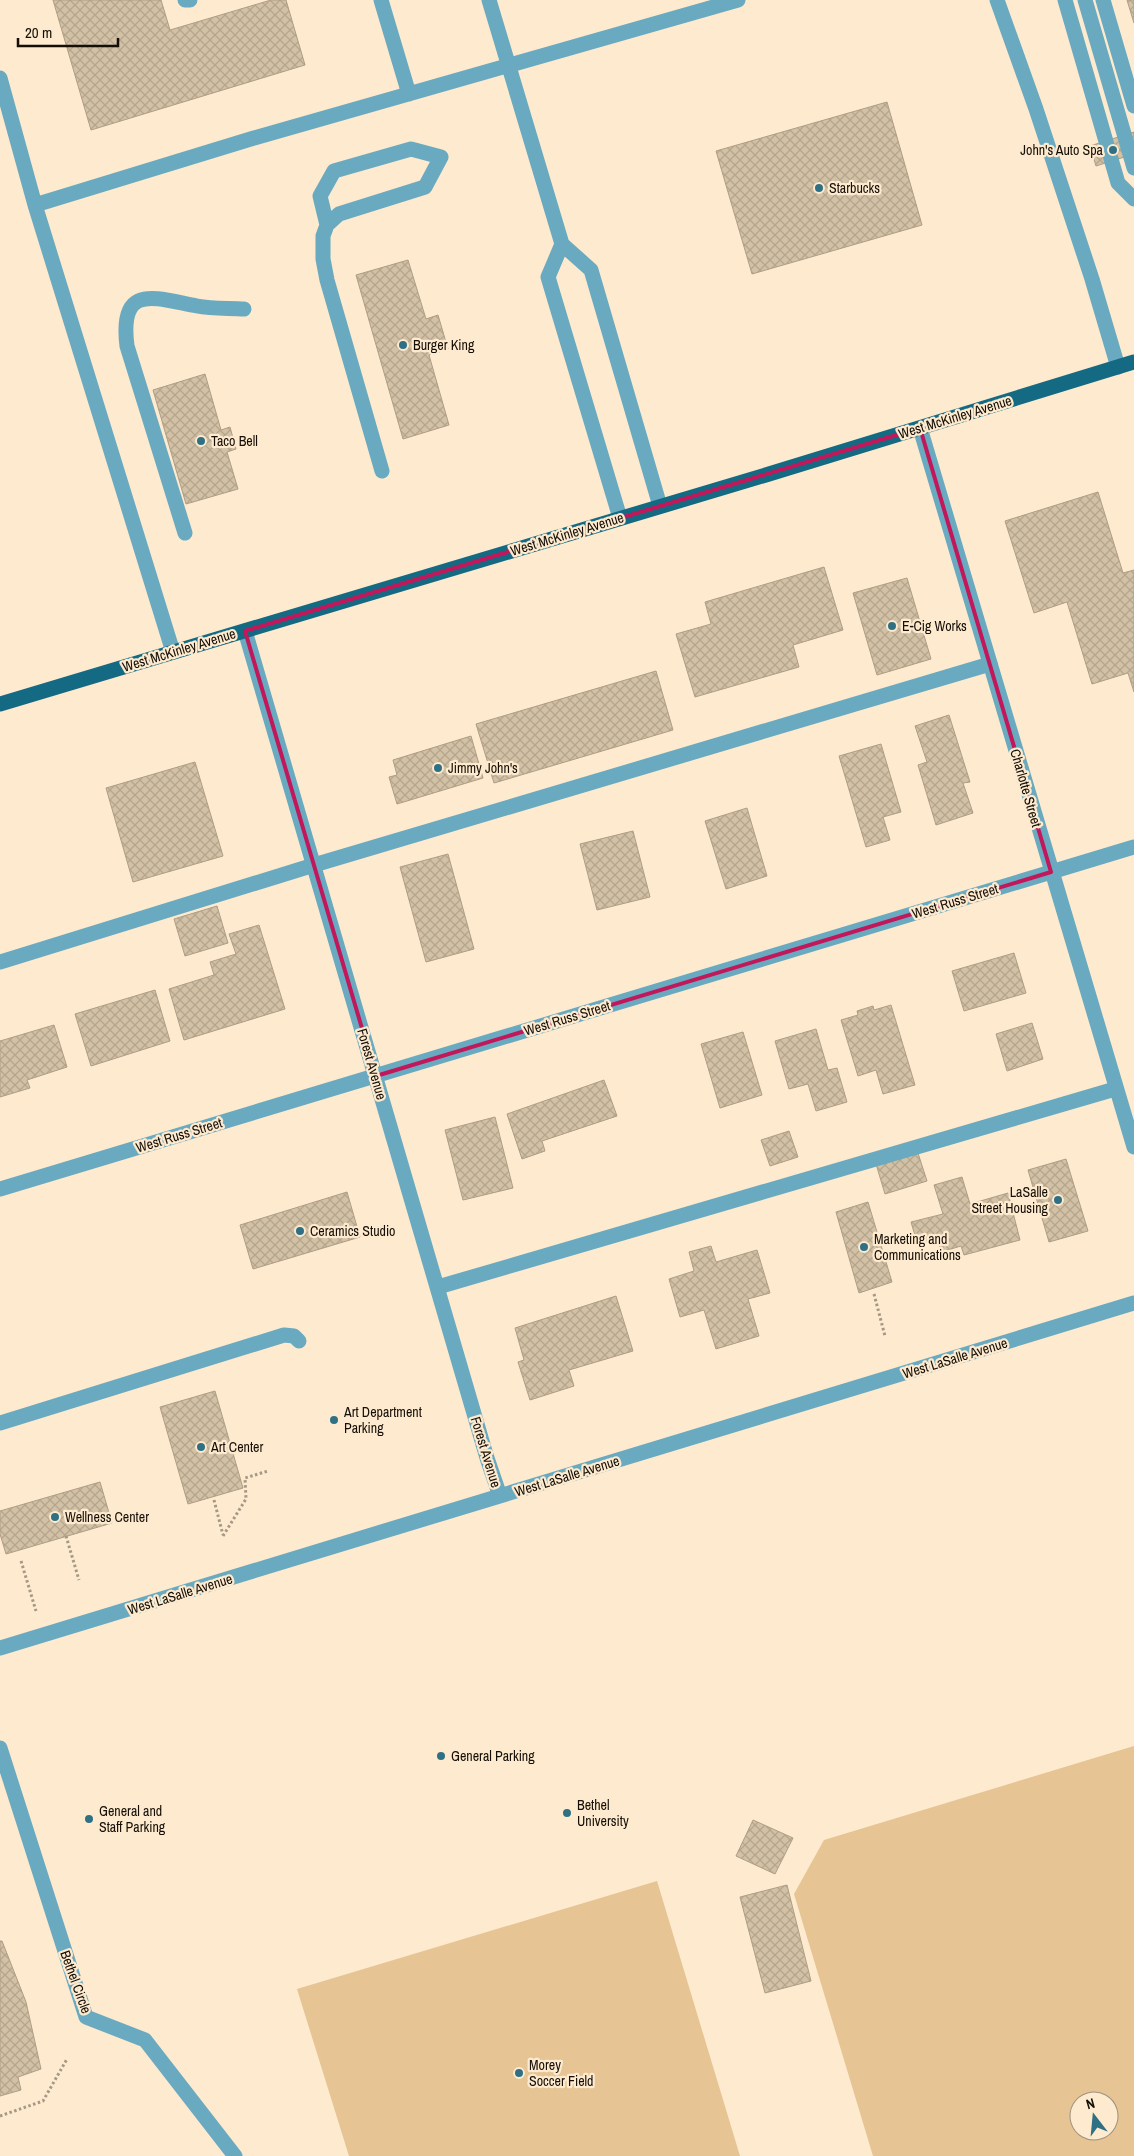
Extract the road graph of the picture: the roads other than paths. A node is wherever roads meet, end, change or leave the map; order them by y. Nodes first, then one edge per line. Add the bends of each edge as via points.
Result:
1 (185, 0) edge
2 (190, 0) edge
3 (381, 0) edge
4 (489, 0) edge
5 (738, 0) edge
6 (997, 0) edge
7 (1065, 0) edge
8 (1085, 0) edge
9 (1103, 0) edge
10 (508, 66) junction
11 (0, 78) edge
12 (410, 94) junction
13 (1134, 106) edge
14 (1134, 168) edge
15 (1134, 199) edge
16 (35, 205) junction
17 (327, 225) junction
18 (562, 244) junction
19 (244, 309) dead end
20 (1134, 362) edge
21 (1118, 367) junction
22 (920, 428) junction
23 (382, 471) dead end
24 (660, 506) junction
25 (620, 518) junction
26 (185, 533) dead end
27 (245, 631) junction
28 (173, 652) junction
29 (990, 664) junction
30 (0, 704) edge
31 (1134, 847) edge
32 (314, 865) junction
33 (1051, 872) junction
34 (0, 962) edge
35 (376, 1076) junction
36 (1115, 1089) junction
37 (1134, 1147) edge
38 (0, 1189) edge
39 (438, 1287) junction
40 (1134, 1303) edge
41 (299, 1341) dead end
42 (0, 1423) edge
43 (500, 1496) junction
44 (0, 1648) edge
45 (0, 1748) edge
46 (235, 2156) edge

1 - 2 street
3 - 12 street
4 - 10 street
5 - 10 street
6 - 21 street via 1058,175
7 - 15 street via 1118,183
8 - 14 street
9 - 13 street
10 - 12 street
10 - 18 street
11 - 16 street
12 - 16 street
16 - 28 street
17 - 17 street via 339,214 425,187 441,157 411,150 334,171 320,196
17 - 23 street via 323,236 327,280
18 - 24 street via 591,270
18 - 25 street via 548,277
19 - 26 street via 146,298 128,311 124,326 127,346
20 - 21 main road, West McKinley Avenue
21 - 22 main road, West McKinley Avenue
22 - 24 main road, West McKinley Avenue
22 - 29 street, Charlotte Street
24 - 25 main road, West McKinley Avenue
25 - 27 main road, West McKinley Avenue
27 - 28 main road, West McKinley Avenue
27 - 32 street, Forest Avenue
28 - 30 main road, West McKinley Avenue
29 - 32 street
29 - 33 street, Charlotte Street
31 - 33 street, West Russ Street
32 - 34 street
32 - 35 street, Forest Avenue
33 - 35 street, West Russ Street
33 - 36 street, Charlotte Street
35 - 38 street, West Russ Street
35 - 39 street, Forest Avenue
36 - 37 street, Charlotte Street
36 - 39 street
39 - 43 street, Forest Avenue via 486,1458
40 - 43 street, West LaSalle Avenue
41 - 42 street via 294,1336 278,1336
43 - 44 street, West LaSalle Avenue
45 - 46 street, Bethel Circle via 86,2017 145,2040

